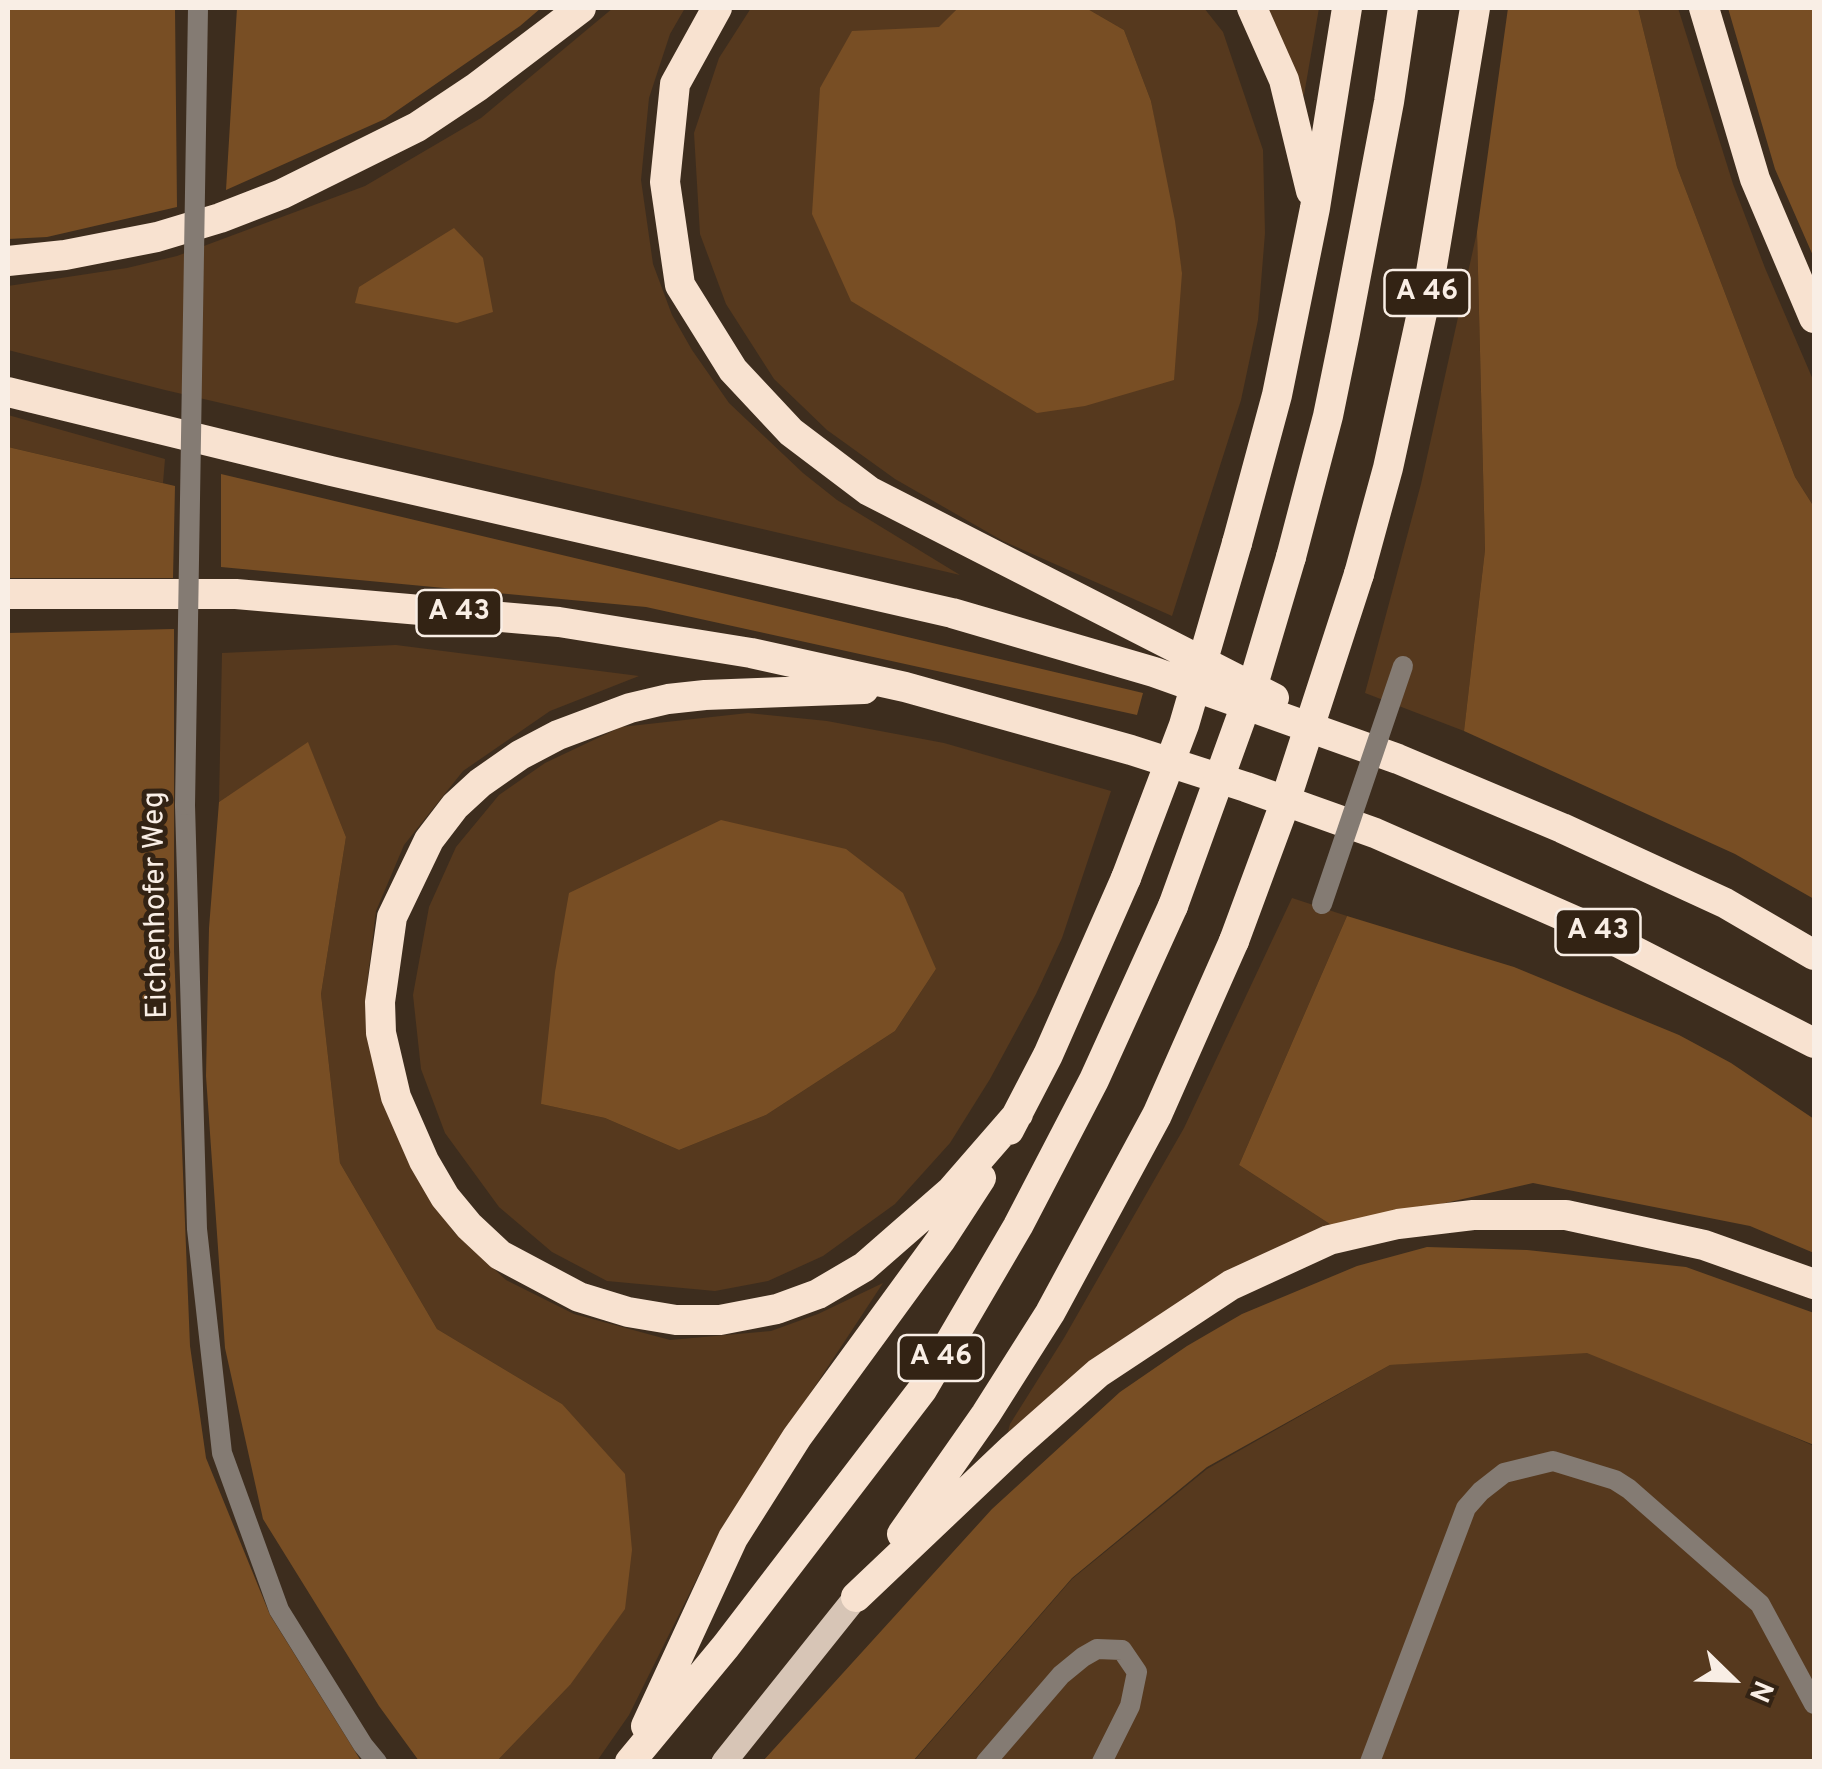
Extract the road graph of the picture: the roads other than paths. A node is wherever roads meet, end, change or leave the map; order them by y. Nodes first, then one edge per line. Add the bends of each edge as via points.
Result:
1 (198, 8) edge
2 (581, 8) edge
3 (716, 8) edge
4 (1252, 8) edge
5 (1347, 8) edge
6 (1403, 8) edge
7 (1475, 8) edge
8 (1704, 8) edge
9 (1315, 208) junction
10 (8, 261) edge
11 (1814, 318) edge
12 (8, 392) edge
13 (8, 594) edge
14 (1403, 666) dead end
15 (905, 687) junction
16 (1382, 753) junction
17 (1322, 904) dead end
18 (1814, 955) edge
19 (1814, 1043) edge
20 (1018, 1114) junction
21 (1814, 1284) edge
22 (856, 1597) junction
23 (1814, 1704) edge
24 (630, 1761) edge
25 (377, 1762) edge
26 (724, 1762) edge
27 (986, 1762) edge
28 (1102, 1762) edge
29 (1370, 1762) edge

1 - 25 street, Eichenhofer Weg, bridge via 185,805 197,1229 222,1453 279,1610
2 - 10 highway via 417,127 282,194 157,237
3 - 16 highway via 675,84 664,182 680,285 733,370 791,432 869,491
4 - 9 highway via 1284,80
5 - 9 highway
6 - 24 highway, A 46, bridge via 1328,416 1253,684 1173,906 1094,1080 922,1390
7 - 22 highway, A 46, bridge via 1431,272 1388,468 1288,795 1234,941 1157,1115 1050,1313
8 - 11 highway via 1755,179
9 - 20 highway, bridge via 1278,395 1184,725 1126,878
12 - 16 highway, A 43 via 952,613 1154,672
13 - 15 highway, A 43 via 236,594 559,622
14 - 17 street, bridge
15 - 19 highway, A 43 via 1164,760 1375,833 1582,924
15 - 20 highway via 668,698 558,735 480,783 429,840 392,917 380,1017 396,1097 445,1197 500,1255 578,1298 676,1320 720,1320 818,1294 864,1266 951,1191
16 - 18 highway, A 43 via 1726,902
20 - 24 highway via 950,1226 788,1450 733,1538
21 - 22 highway via 1704,1245 1566,1216 1473,1215 1329,1240 1231,1285 1098,1372
22 - 26 main road, A 46
23 - 29 street via 1760,1604 1629,1489 1552,1461 1504,1473 1466,1508
27 - 28 street via 1083,1657 1097,1649 1122,1650 1137,1672 1130,1706

